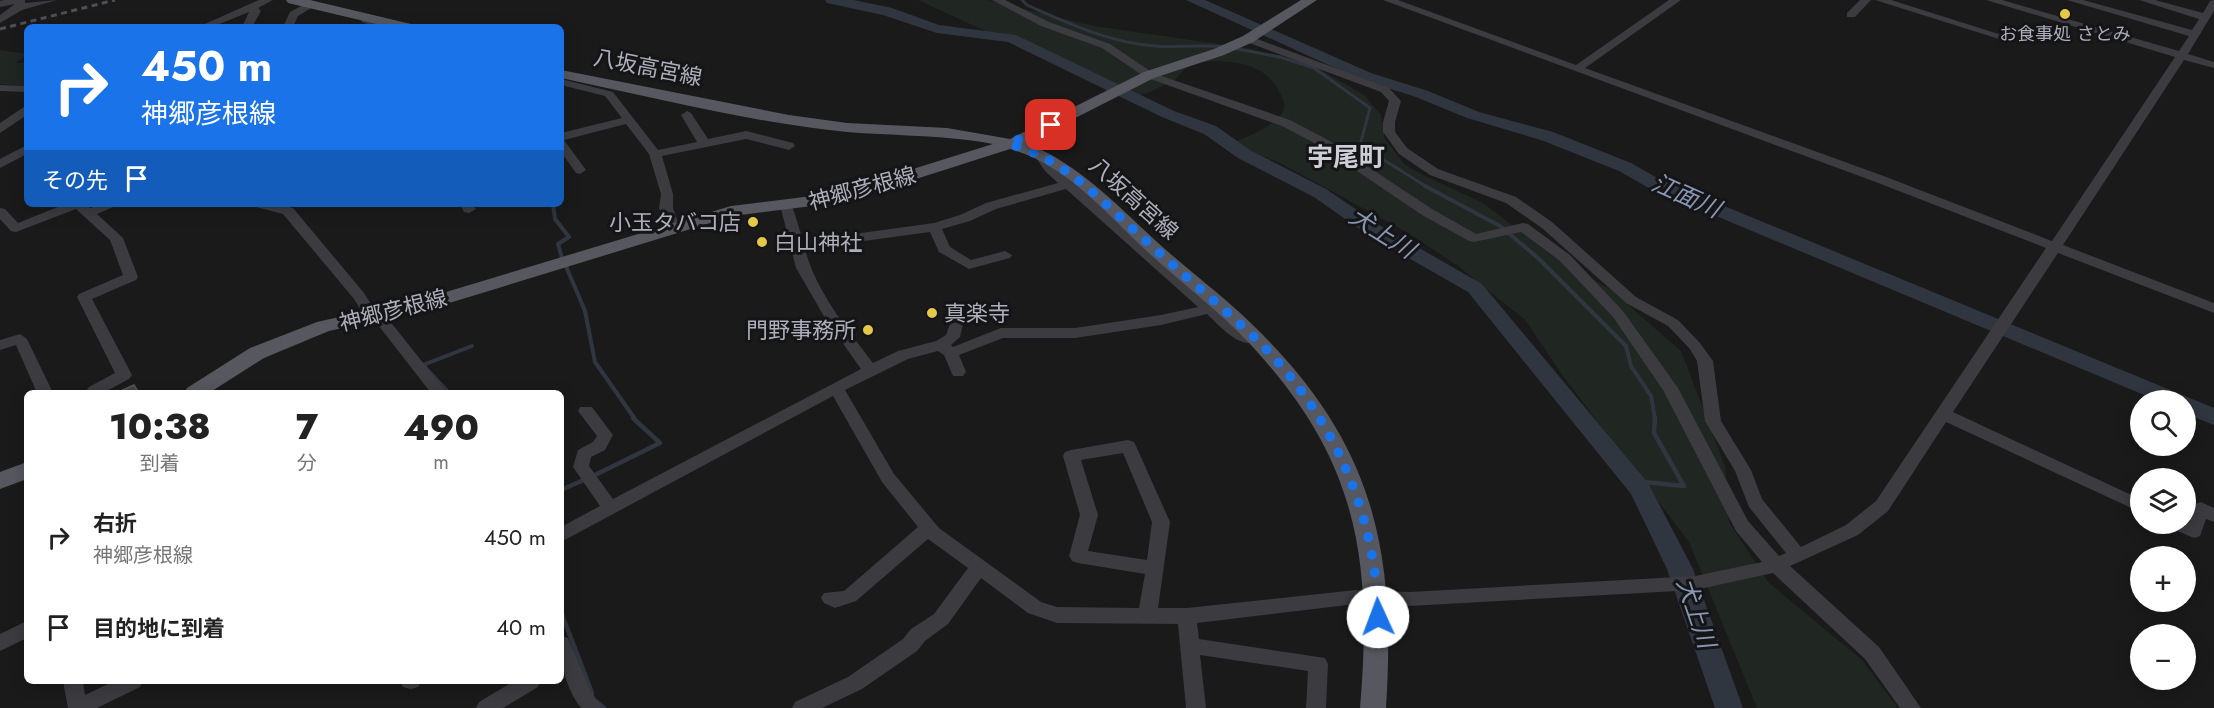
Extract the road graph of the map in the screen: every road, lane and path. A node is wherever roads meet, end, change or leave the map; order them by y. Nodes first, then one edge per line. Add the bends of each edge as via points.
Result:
1 (52, 0) edge
2 (268, 0) edge
3 (293, 0) edge
4 (1310, 0) edge
5 (1388, 0) edge
6 (1676, 0) edge
7 (1866, 0) edge
8 (1880, 0) edge
9 (1991, 0) edge
10 (2038, 0) edge
11 (2072, 0) edge
12 (2144, 0) edge
13 (1001, 1) edge
14 (2214, 1) edge
15 (19, 3) edge
16 (0, 4) edge
17 (313, 4) junction
18 (249, 8) junction
19 (2029, 11) junction
20 (1851, 15) dead end
21 (2205, 17) junction
22 (0, 20) edge
23 (210, 24) edge
24 (249, 24) edge
25 (289, 24) edge
26 (394, 24) edge
27 (1257, 34) junction
28 (2194, 34) junction
29 (2003, 37) dead end
30 (2182, 55) junction
31 (2214, 65) edge
32 (1578, 68) junction
33 (564, 77) edge
34 (564, 77) edge
35 (1146, 77) junction
36 (24, 89) edge
37 (2, 90) edge
38 (24, 111) edge
39 (687, 115) dead end
40 (629, 120) junction
41 (0, 129) edge
42 (564, 137) edge
43 (1016, 141) junction
44 (704, 143) junction
45 (789, 146) dead end
46 (564, 147) edge
47 (24, 153) edge
48 (655, 154) junction
49 (1040, 155) junction
50 (0, 164) edge
51 (580, 170) dead end
52 (1070, 184) junction
53 (786, 205) junction
54 (82, 207) edge
55 (274, 207) edge
56 (0, 212) edge
57 (935, 227) junction
58 (672, 228) junction
59 (798, 246) junction
60 (2054, 248) junction
61 (1005, 255) dead end
62 (2214, 308) edge
63 (1209, 309) junction
64 (371, 315) junction
65 (956, 324) dead end
66 (1254, 337) junction
67 (0, 345) edge
68 (946, 349) junction
69 (870, 371) junction
70 (958, 372) dead end
71 (837, 389) junction
72 (44, 390) edge
73 (97, 390) edge
74 (199, 390) edge
75 (437, 390) edge
76 (586, 411) dead end
77 (1942, 413) junction
78 (24, 471) edge
79 (0, 481) edge
80 (2130, 501) edge
81 (611, 509) junction
82 (2214, 515) edge
83 (2196, 525) edge
84 (929, 528) junction
85 (564, 533) edge
86 (1798, 556) junction
87 (980, 566) junction
88 (1770, 566) junction
89 (1155, 568) junction
90 (830, 598) dead end
91 (1385, 599) junction
92 (1187, 616) junction
93 (1147, 617) junction
94 (24, 631) edge
95 (0, 643) edge
96 (1190, 646) junction
97 (564, 657) edge
98 (74, 684) edge
99 (127, 684) edge
100 (526, 684) edge
101 (584, 706) edge
102 (78, 708) edge
103 (486, 708) edge
104 (802, 708) edge
105 (1196, 708) edge
106 (1316, 708) edge
107 (1373, 708) edge
108 (1911, 708) edge

1 - 15 street
2 - 18 street
3 - 17 main road
4 - 27 main road, 神郷彦根線
5 - 32 street
6 - 32 street
7 - 20 street
8 - 29 street
9 - 19 street
10 - 19 street
11 - 28 street
12 - 21 street
13 - 35 street via 1045,24 1106,46
14 - 21 street
15 - 16 street
15 - 22 street
17 - 25 street via 294,14
17 - 26 main road
18 - 23 street
18 - 24 street via 256,11
19 - 30 street
21 - 28 street
27 - 35 main road, 神郷彦根線 via 1219,52
27 - 86 street via 1385,90 1395,101 1389,132 1403,151 1434,172 1511,200 1547,225 1631,300 1673,323 1705,361 1713,421 1743,470 1755,502
28 - 30 street
30 - 31 street
30 - 60 street
32 - 60 street
33 - 40 street via 609,94
34 - 43 main road, 八坂高宮線 via 813,123
35 - 43 main road, 神郷彦根線
35 - 88 street via 1286,123 1324,142 1427,212 1474,238 1523,227 1541,239 1584,277 1634,334 1670,388 1742,526
36 - 37 street
38 - 41 street
39 - 44 street
40 - 42 street
40 - 48 street
43 - 49 main road, 八坂高宮線
43 - 53 main road, 神郷彦根線 via 838,198
44 - 45 street via 746,135
44 - 48 street
46 - 51 street
47 - 50 street
48 - 58 street
49 - 52 street via 1044,165
49 - 66 main road, 八坂高宮線 via 1067,170
52 - 57 street via 991,206
52 - 63 street
53 - 58 main road, 神郷彦根線 via 732,211
53 - 59 street
54 - 56 street via 16,228
54 - 73 street via 116,238 130,277 84,297 124,375
55 - 64 street via 288,211
57 - 59 street
57 - 61 street via 944,249 969,264
58 - 64 main road, 神郷彦根線 via 439,300
59 - 69 street via 803,268
60 - 62 street
60 - 77 street
63 - 66 street via 1244,338
63 - 68 street via 1075,333 1001,333
64 - 74 main road, 神郷彦根線 via 293,337 257,353
64 - 75 street via 380,318
65 - 68 street
66 - 91 main road, 八坂高宮線 via 1322,422 1339,454 1355,488
67 - 72 street via 21,339
68 - 69 street via 903,355
68 - 70 street
69 - 71 street
71 - 81 street
71 - 84 street via 888,478
76 - 81 street via 605,435 599,446 584,454 581,468
77 - 80 street
77 - 86 street via 1882,506 1852,530
78 - 79 main road
81 - 85 street
82 - 83 street via 2201,509
84 - 87 street
84 - 90 street via 850,596 835,601
86 - 88 street
87 - 93 street via 1035,608 1057,615
87 - 104 street via 941,619 910,645 855,683
88 - 91 street via 1695,583
88 - 108 street via 1872,653
89 - 89 street via 1078,556 1089,515 1071,456 1128,446 1161,522
89 - 93 street
91 - 92 street via 1356,597
91 - 107 main road, 八坂高宮線
92 - 93 street
92 - 96 street
94 - 95 street
96 - 105 street
96 - 106 street via 1318,664
97 - 101 street
98 - 102 street
99 - 102 street
100 - 103 street

